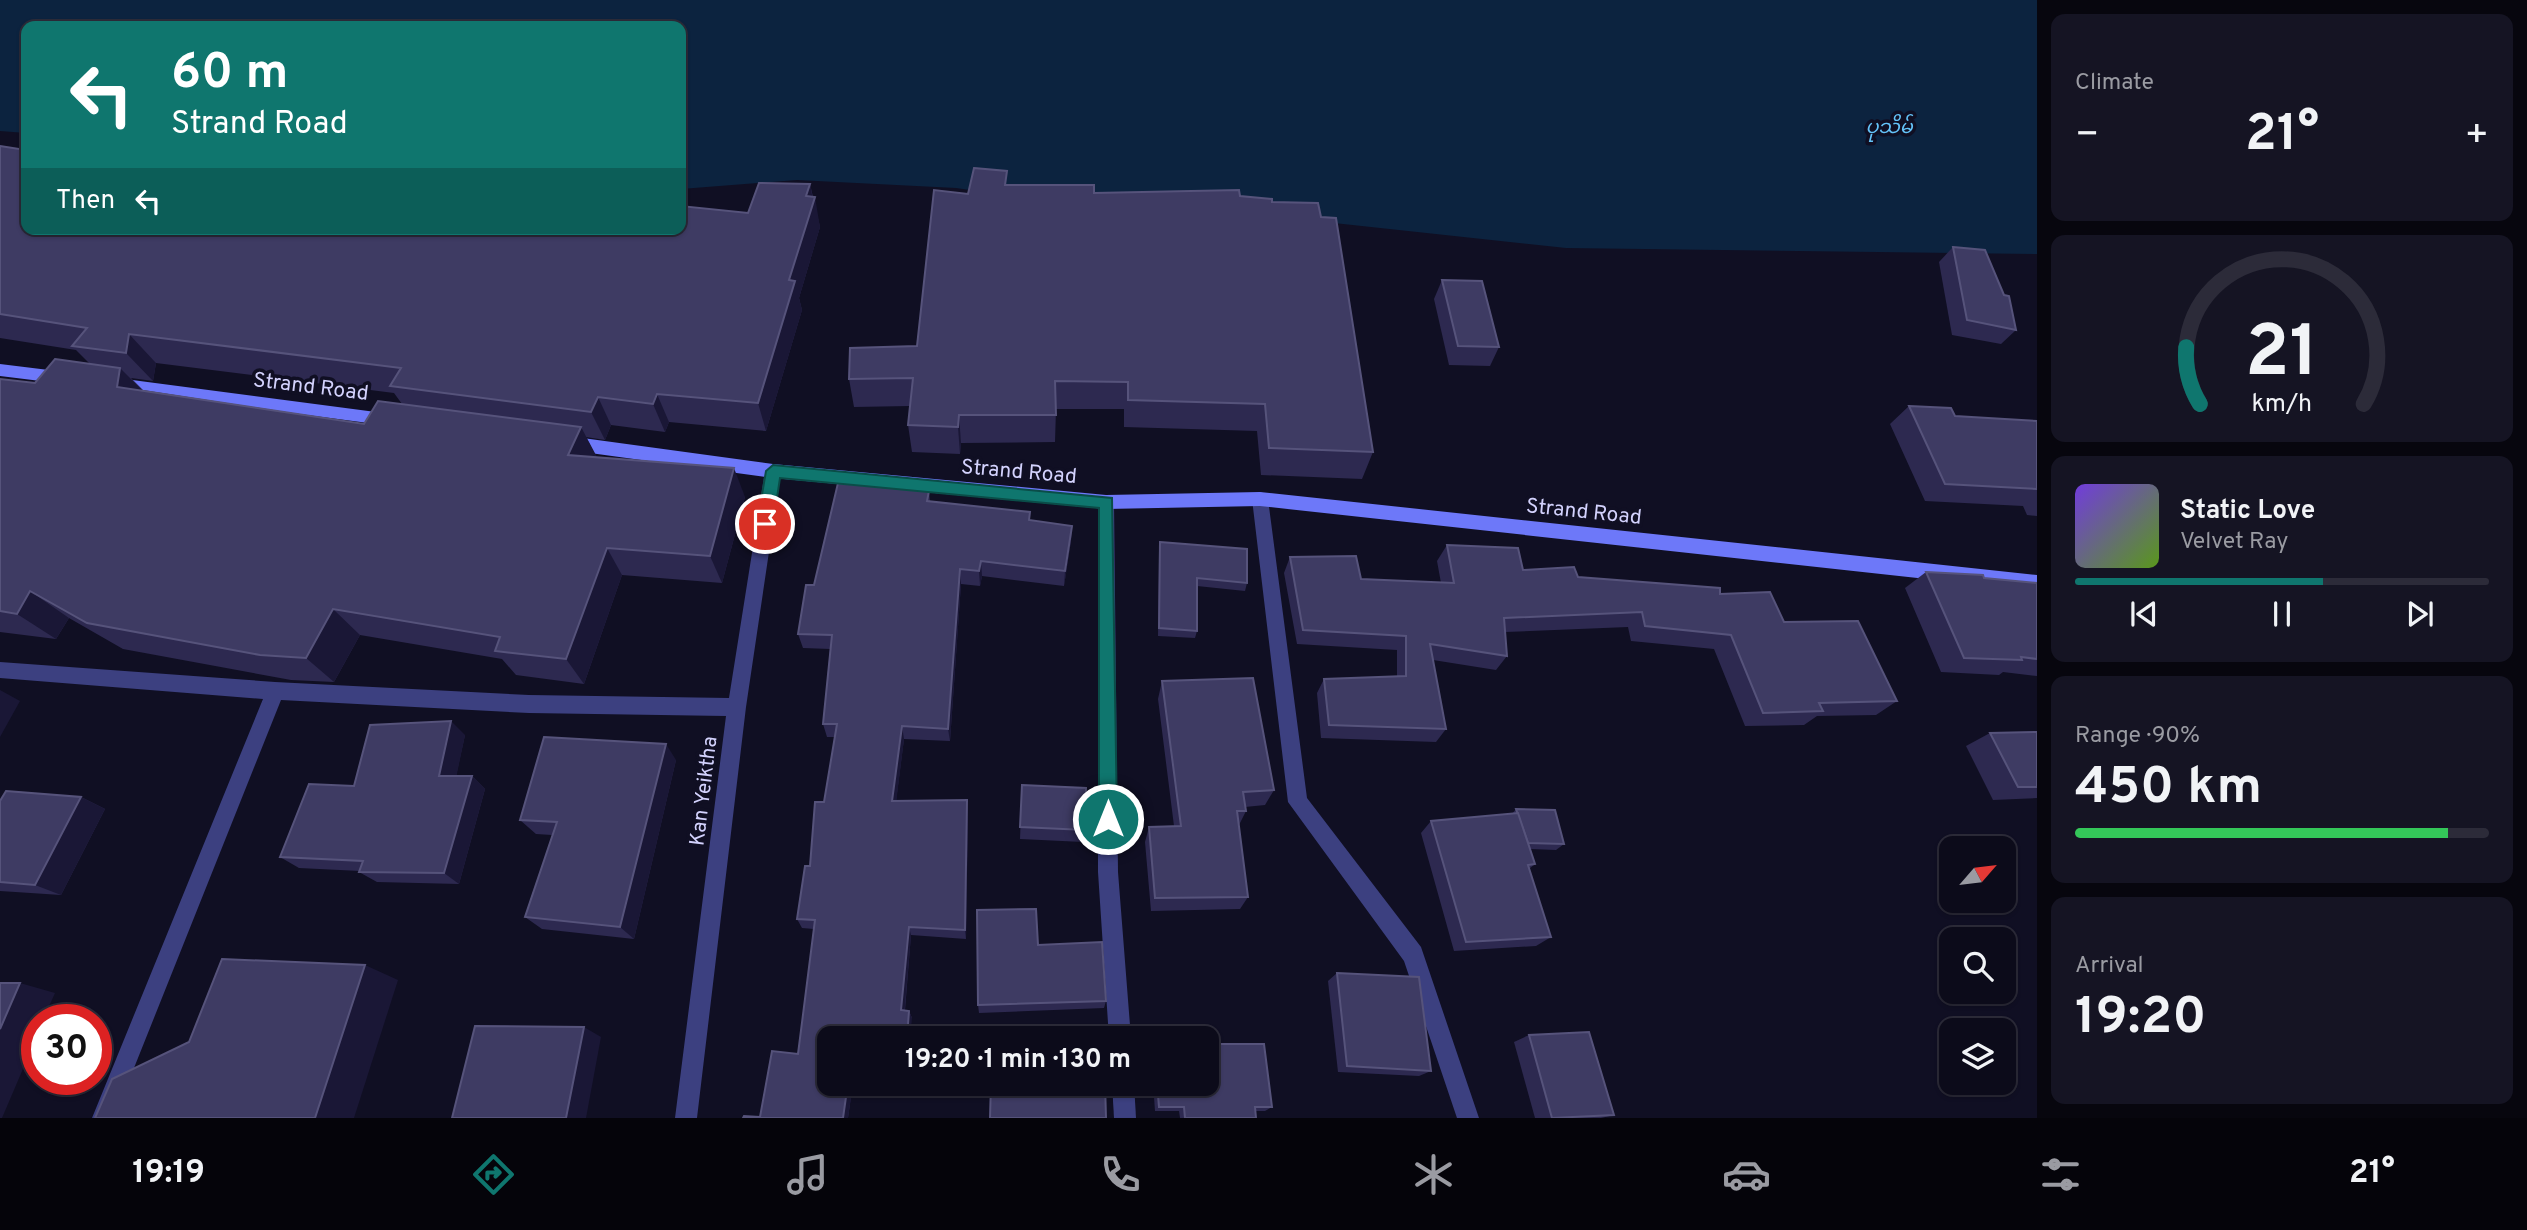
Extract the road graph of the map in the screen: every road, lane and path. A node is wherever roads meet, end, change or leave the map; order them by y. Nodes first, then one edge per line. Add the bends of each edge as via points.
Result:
1 (0, 370) edge
2 (413, 422) edge
3 (551, 441) edge
4 (773, 471) junction
5 (1260, 499) junction
6 (1107, 502) junction
7 (2037, 583) edge
8 (0, 670) edge
9 (275, 691) junction
10 (737, 707) junction
11 (1119, 1026) edge
12 (1124, 1096) edge
13 (103, 1118) edge
14 (686, 1118) edge
15 (1125, 1118) edge
16 (1468, 1118) edge

1 - 2 main road, Strand Road
3 - 4 main road, Strand Road
4 - 6 main road, Strand Road
4 - 10 street, Kan Yeiktha
5 - 6 main road, Strand Road
5 - 7 main road, Strand Road
5 - 16 street via 1297,802 1413,955
6 - 11 street via 1108,872
8 - 9 street
9 - 10 street via 529,704
9 - 13 street
10 - 14 street, Kan Yeiktha
12 - 15 street

